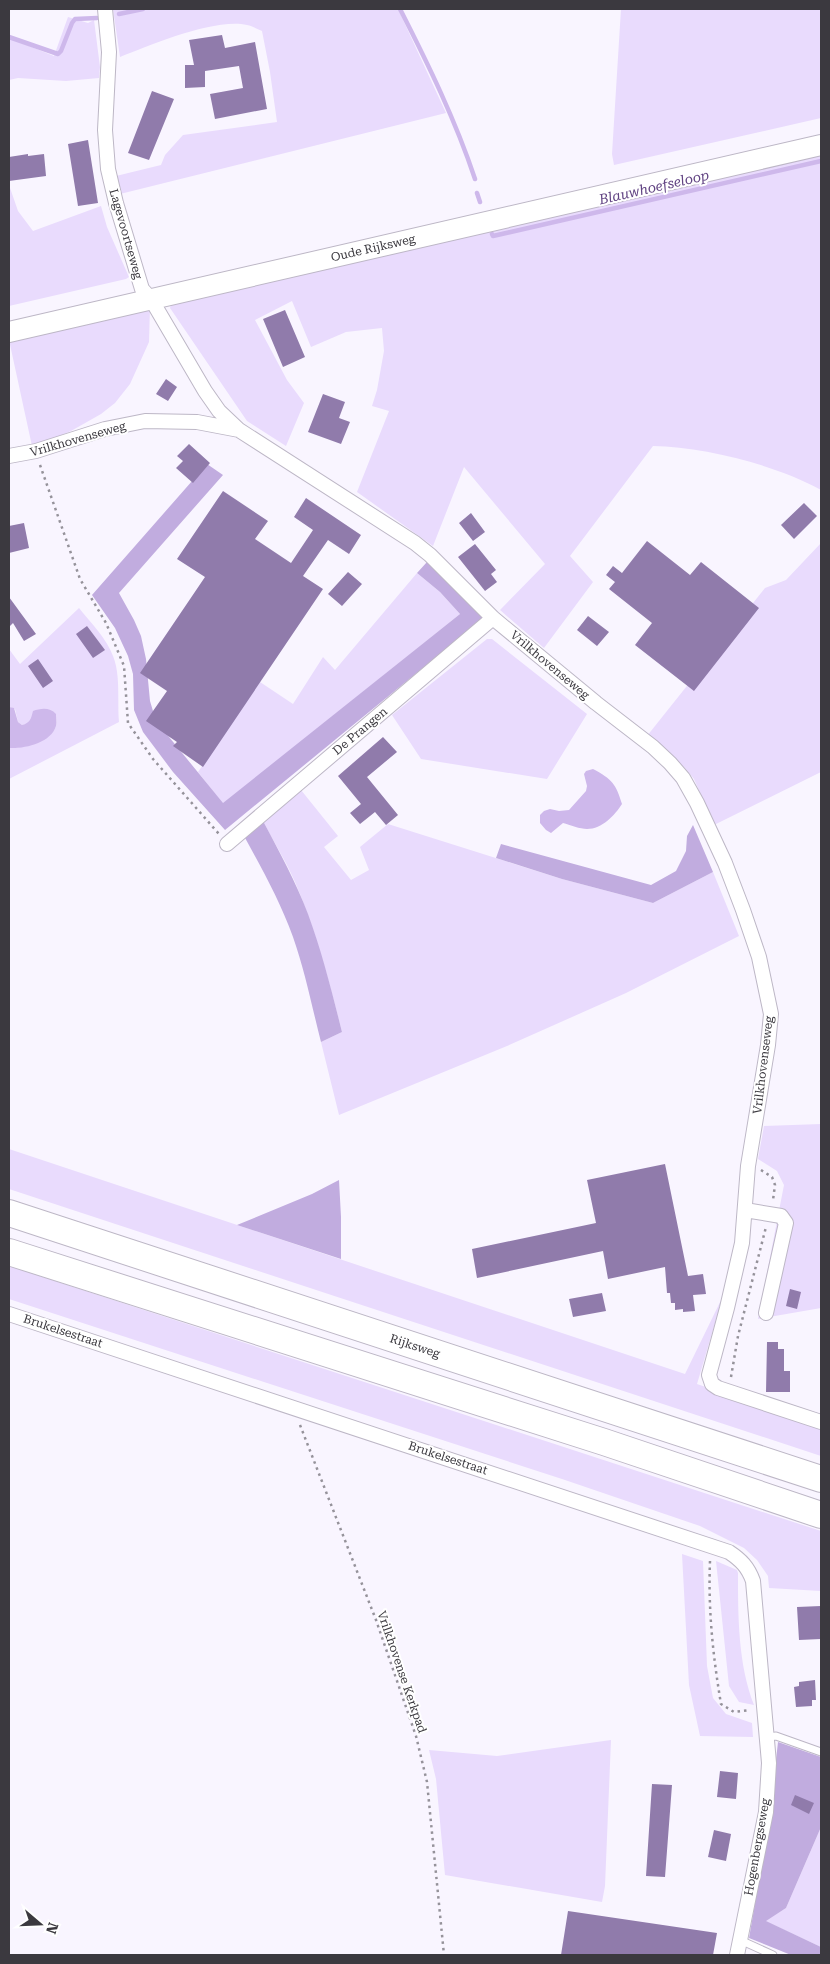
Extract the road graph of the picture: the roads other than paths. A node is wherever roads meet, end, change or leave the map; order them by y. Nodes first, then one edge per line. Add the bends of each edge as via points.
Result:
1 (105, 9) edge
2 (821, 145) edge
3 (151, 299) junction
4 (9, 332) edge
5 (239, 430) junction
6 (9, 456) edge
7 (493, 618) junction
8 (227, 844) road end
9 (745, 1210) junction
10 (9, 1213) edge
11 (9, 1252) edge
12 (766, 1313) dead end
13 (9, 1314) edge
14 (821, 1422) edge
15 (821, 1479) edge
16 (821, 1515) edge
17 (765, 1708) joint
18 (768, 1737) junction
19 (821, 1752) edge
20 (740, 1939) junction
21 (737, 1955) edge
22 (772, 1955) edge

1 - 3 street, Lagevoortseweg via 109,52 105,130 108,169 142,289
2 - 3 street, Oude Rijksweg
3 - 4 street, Oude Rijksweg
3 - 5 street, Lagevoortseweg via 205,391 219,411
5 - 6 street, Vrilkhovenseweg via 197,422 145,422 105,429
5 - 7 street, Vrilkhovenseweg via 415,543
7 - 8 street, De Prangen
7 - 9 street, Vrilkhovenseweg via 670,763 683,778 725,864 759,957 771,1014 748,1166
9 - 12 street via 781,1216 786,1223
9 - 14 street, Vrilkhovenseweg via 742,1243 709,1369 710,1381 718,1388
10 - 15 highway, Rijksweg
11 - 16 highway via 604,1442
13 - 17 street, Brukelsestraat via 729,1552 748,1568 753,1581
17 - 18 street, Hogenbergseweg
18 - 19 lane via 776,1736
18 - 20 street, Hogenbergseweg via 766,1812
20 - 21 street, Hogenbergseweg
20 - 22 lane

